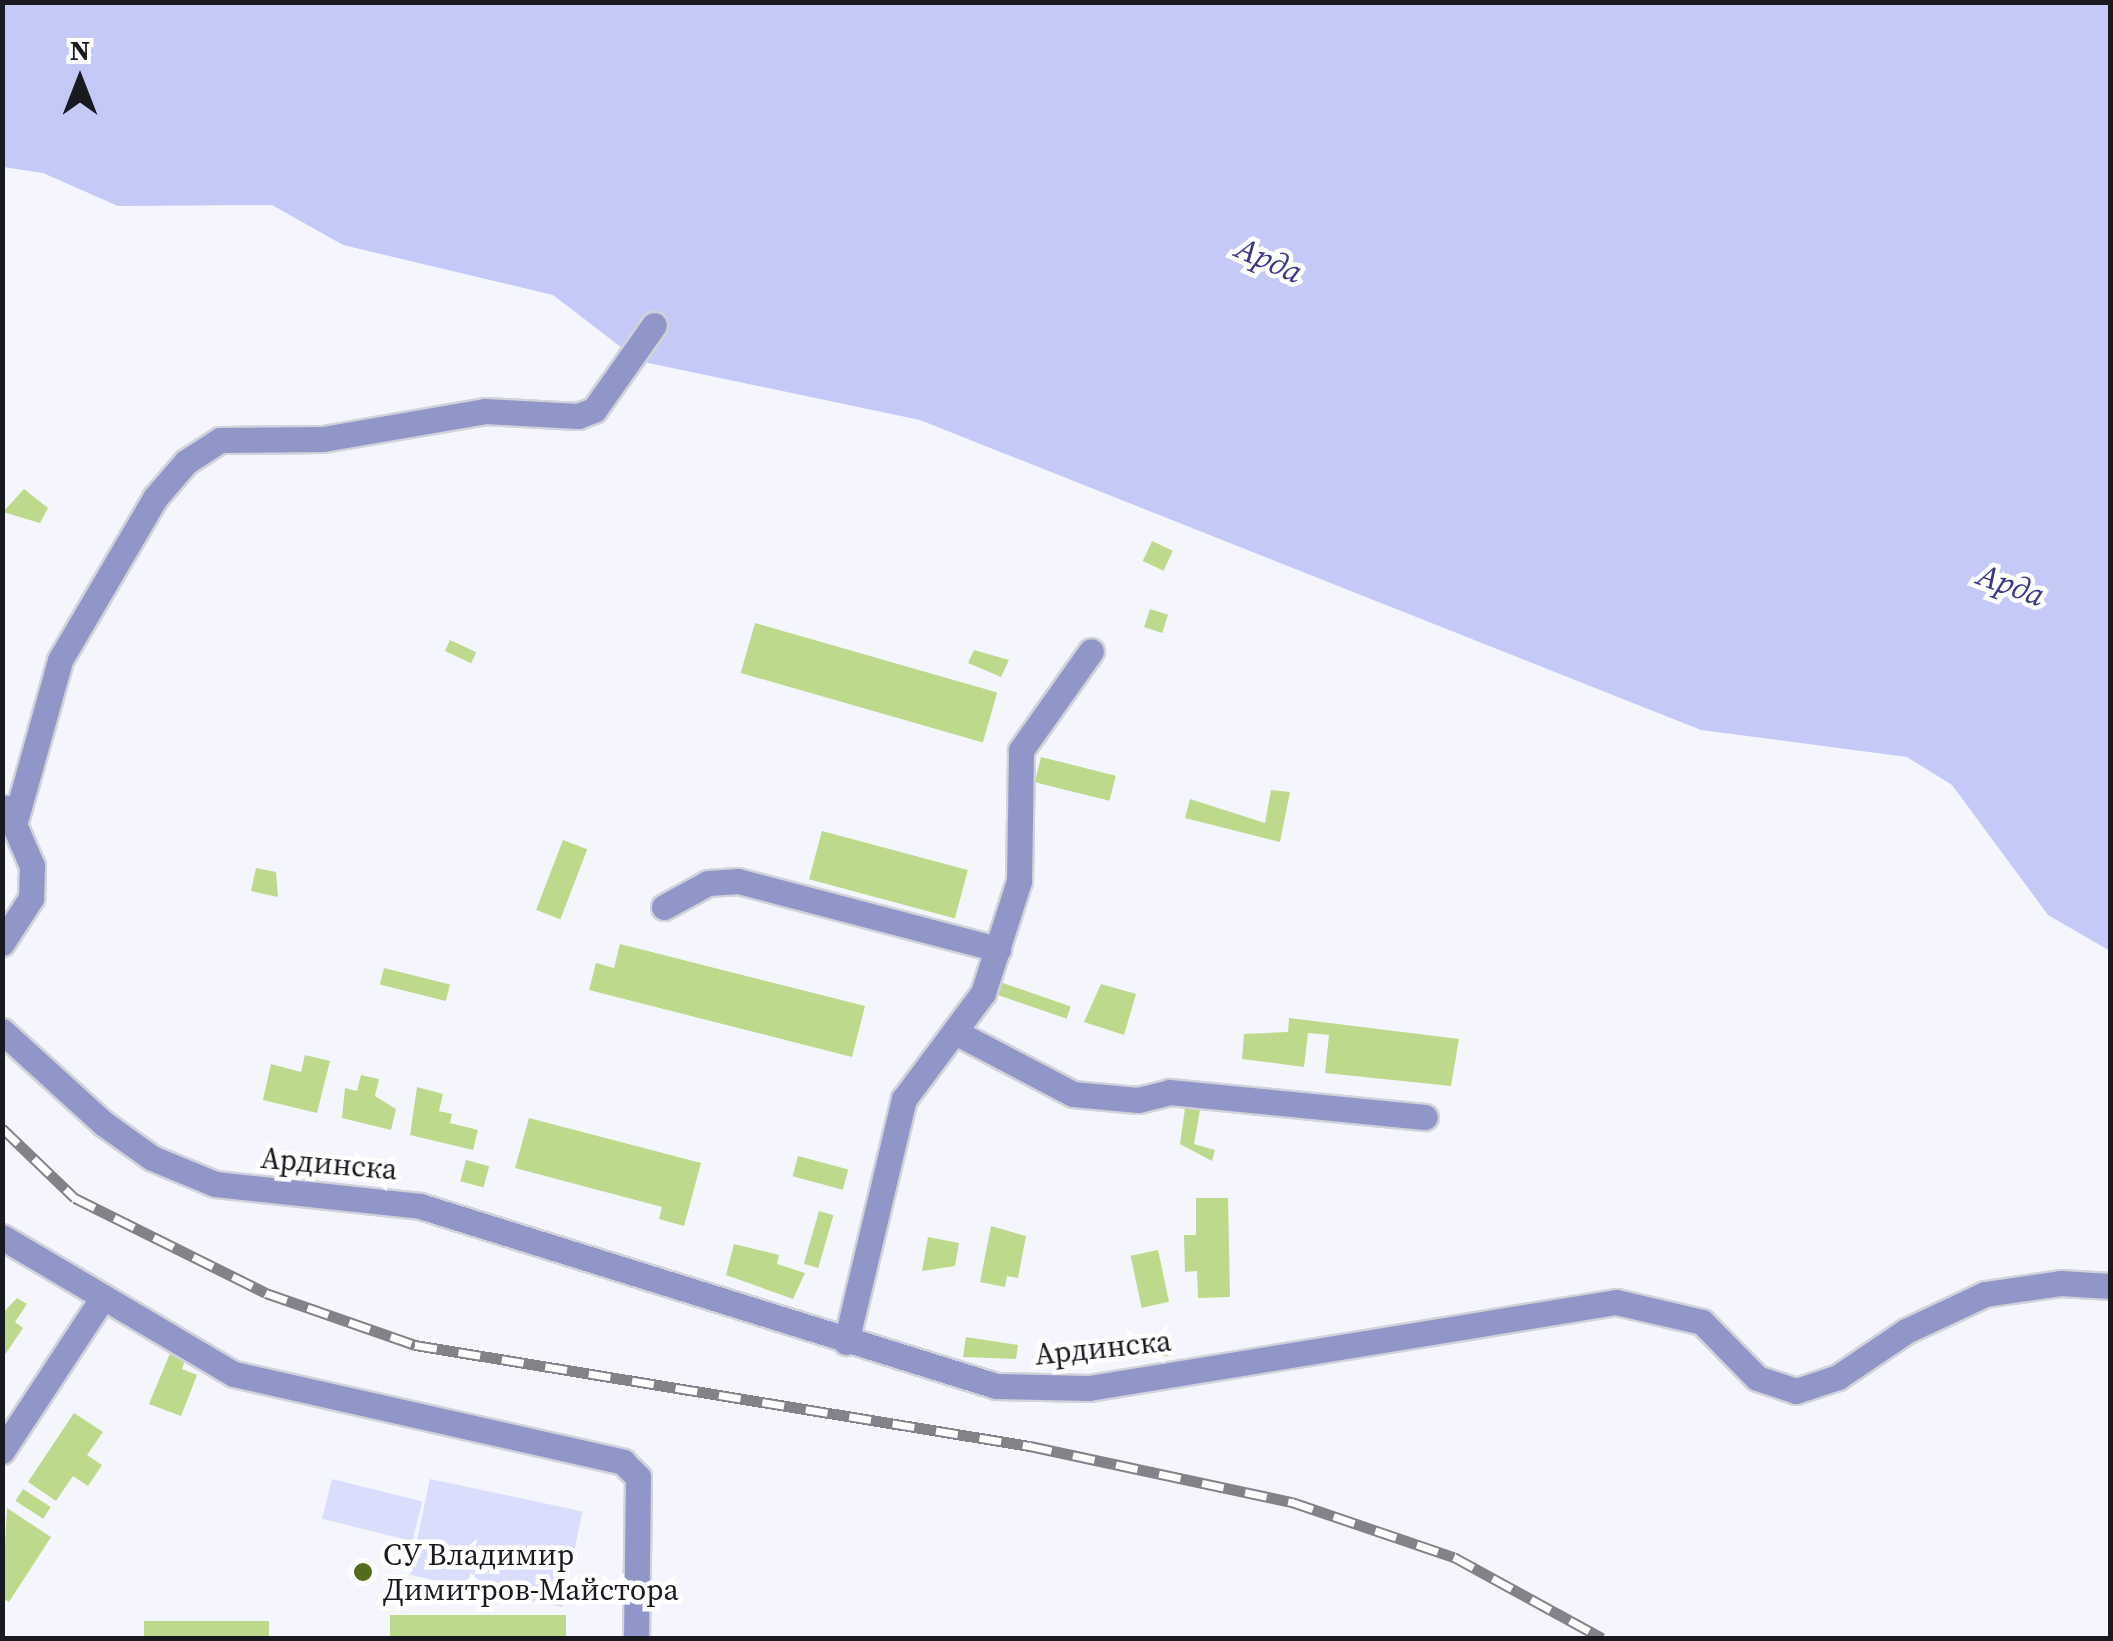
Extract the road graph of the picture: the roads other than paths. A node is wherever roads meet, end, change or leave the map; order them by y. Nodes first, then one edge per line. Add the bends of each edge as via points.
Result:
1 (654, 325) dead end
2 (1092, 650) dead end
3 (9, 810) edge
4 (664, 907) dead end
5 (2, 943) edge
6 (998, 949) junction
7 (2, 1031) edge
8 (955, 1032) junction
9 (1424, 1117) dead end
10 (2, 1238) edge
11 (2110, 1286) edge
12 (103, 1297) junction
13 (846, 1342) junction
14 (2, 1452) edge
15 (636, 1638) edge

1 - 3 street via 594,410 578,416 485,411 323,439 220,440 186,462 155,498 60,660
2 - 6 street via 1021,750 1019,881
3 - 5 street via 32,866 31,898
4 - 6 street via 708,883 738,881
6 - 8 street via 983,994
7 - 13 street, Ардинска via 115,1132 152,1158 215,1184 420,1206
8 - 9 street via 1073,1094 1138,1100 1169,1092
8 - 13 street via 904,1099
10 - 12 street
11 - 13 street, Ардинска via 2060,1282 1986,1294 1906,1331 1838,1377 1796,1392 1757,1378 1702,1322 1616,1302 1089,1388 996,1386
12 - 14 street
12 - 15 street via 234,1374 624,1462 638,1477

